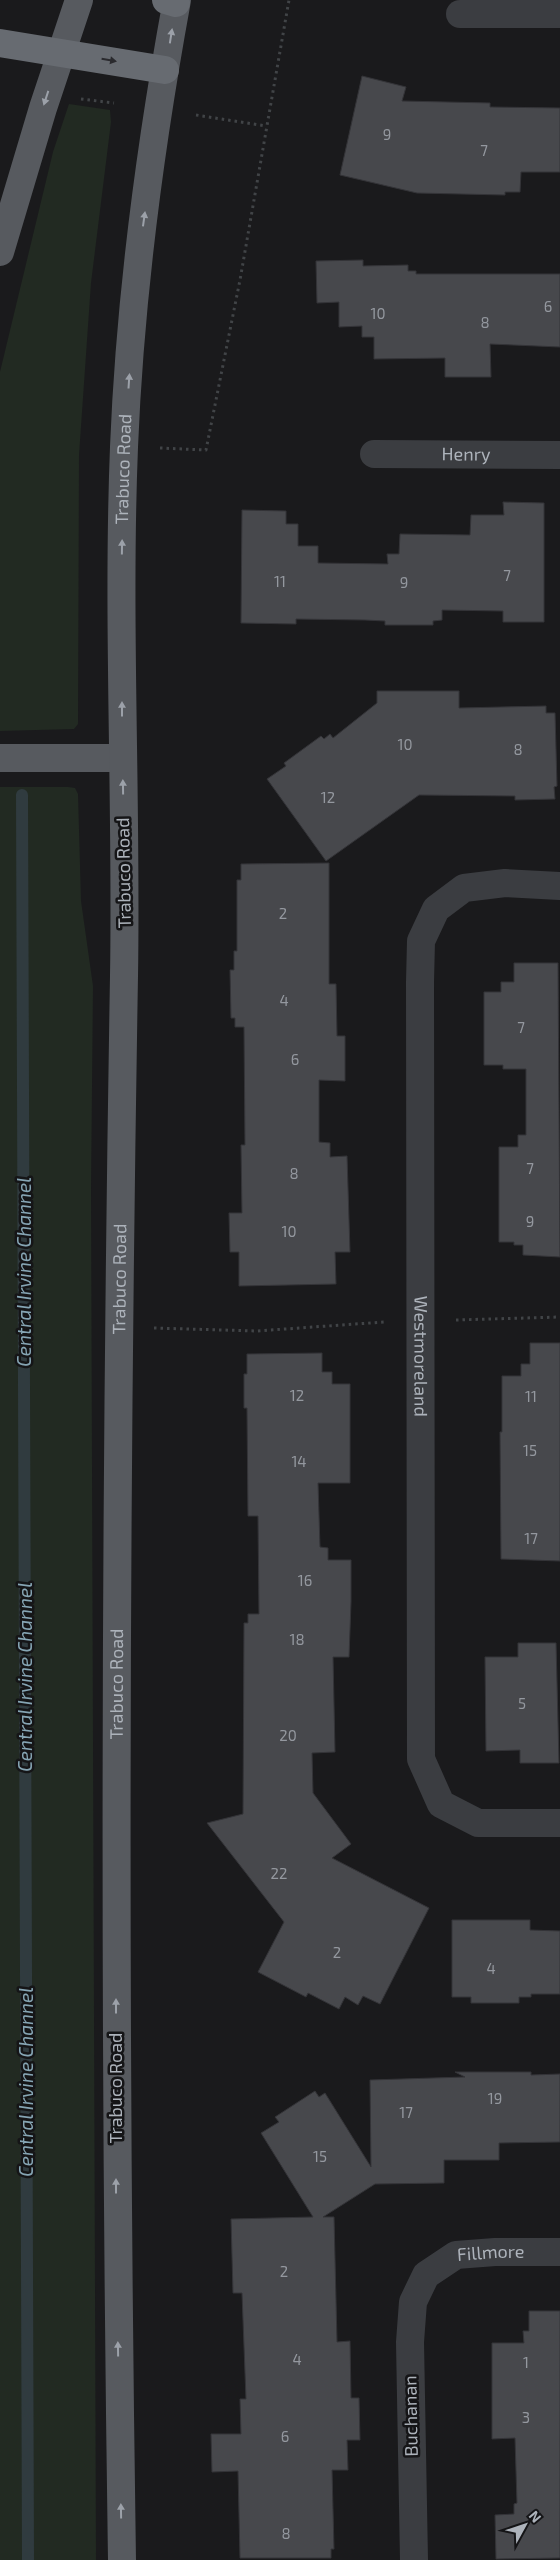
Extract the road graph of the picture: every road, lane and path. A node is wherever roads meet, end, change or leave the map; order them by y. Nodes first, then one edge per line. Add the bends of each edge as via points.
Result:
1 (79, 0) edge
2 (289, 0) edge
3 (173, 1) edge
4 (460, 14) dead end
5 (560, 14) edge
6 (0, 43) edge
7 (61, 52) junction
8 (165, 70) junction
9 (78, 99) dead end
10 (114, 103) dead end
11 (196, 114) dead end
12 (266, 126) junction
13 (0, 252) edge
14 (124, 447) junction
15 (374, 454) dead end
16 (560, 455) edge
17 (0, 758) edge
18 (122, 758) junction
19 (560, 886) edge
20 (560, 1317) edge
21 (420, 1320) junction
22 (118, 1327) junction
23 (560, 1823) edge
24 (560, 2252) edge
25 (426, 2275) joint
26 (122, 2560) edge
27 (414, 2560) edge

1 - 7 main road
2 - 12 path
8 -> 3 main road, Trabuco Road
4 - 5 street
6 - 7 highway
7 -> 8 highway
7 -> 13 main road
14 -> 8 main road, Trabuco Road via 137,272
9 - 10 path
11 - 12 path
12 - 14 path via 206,450
18 -> 14 main road, Trabuco Road
15 - 16 street, Henry
17 - 18 main road
22 -> 18 main road, Trabuco Road via 124,948
19 - 21 street, Westmoreland via 505,883 464,888 436,909 421,941
20 - 21 path
21 - 22 path via 352,1322 257,1331
21 - 23 street, Westmoreland via 421,1759 441,1804 478,1823
26 -> 22 main road, Trabuco Road via 116,2203
24 - 25 street, Fillmore via 456,2255
25 - 27 street, Buchanan via 413,2302 410,2342

